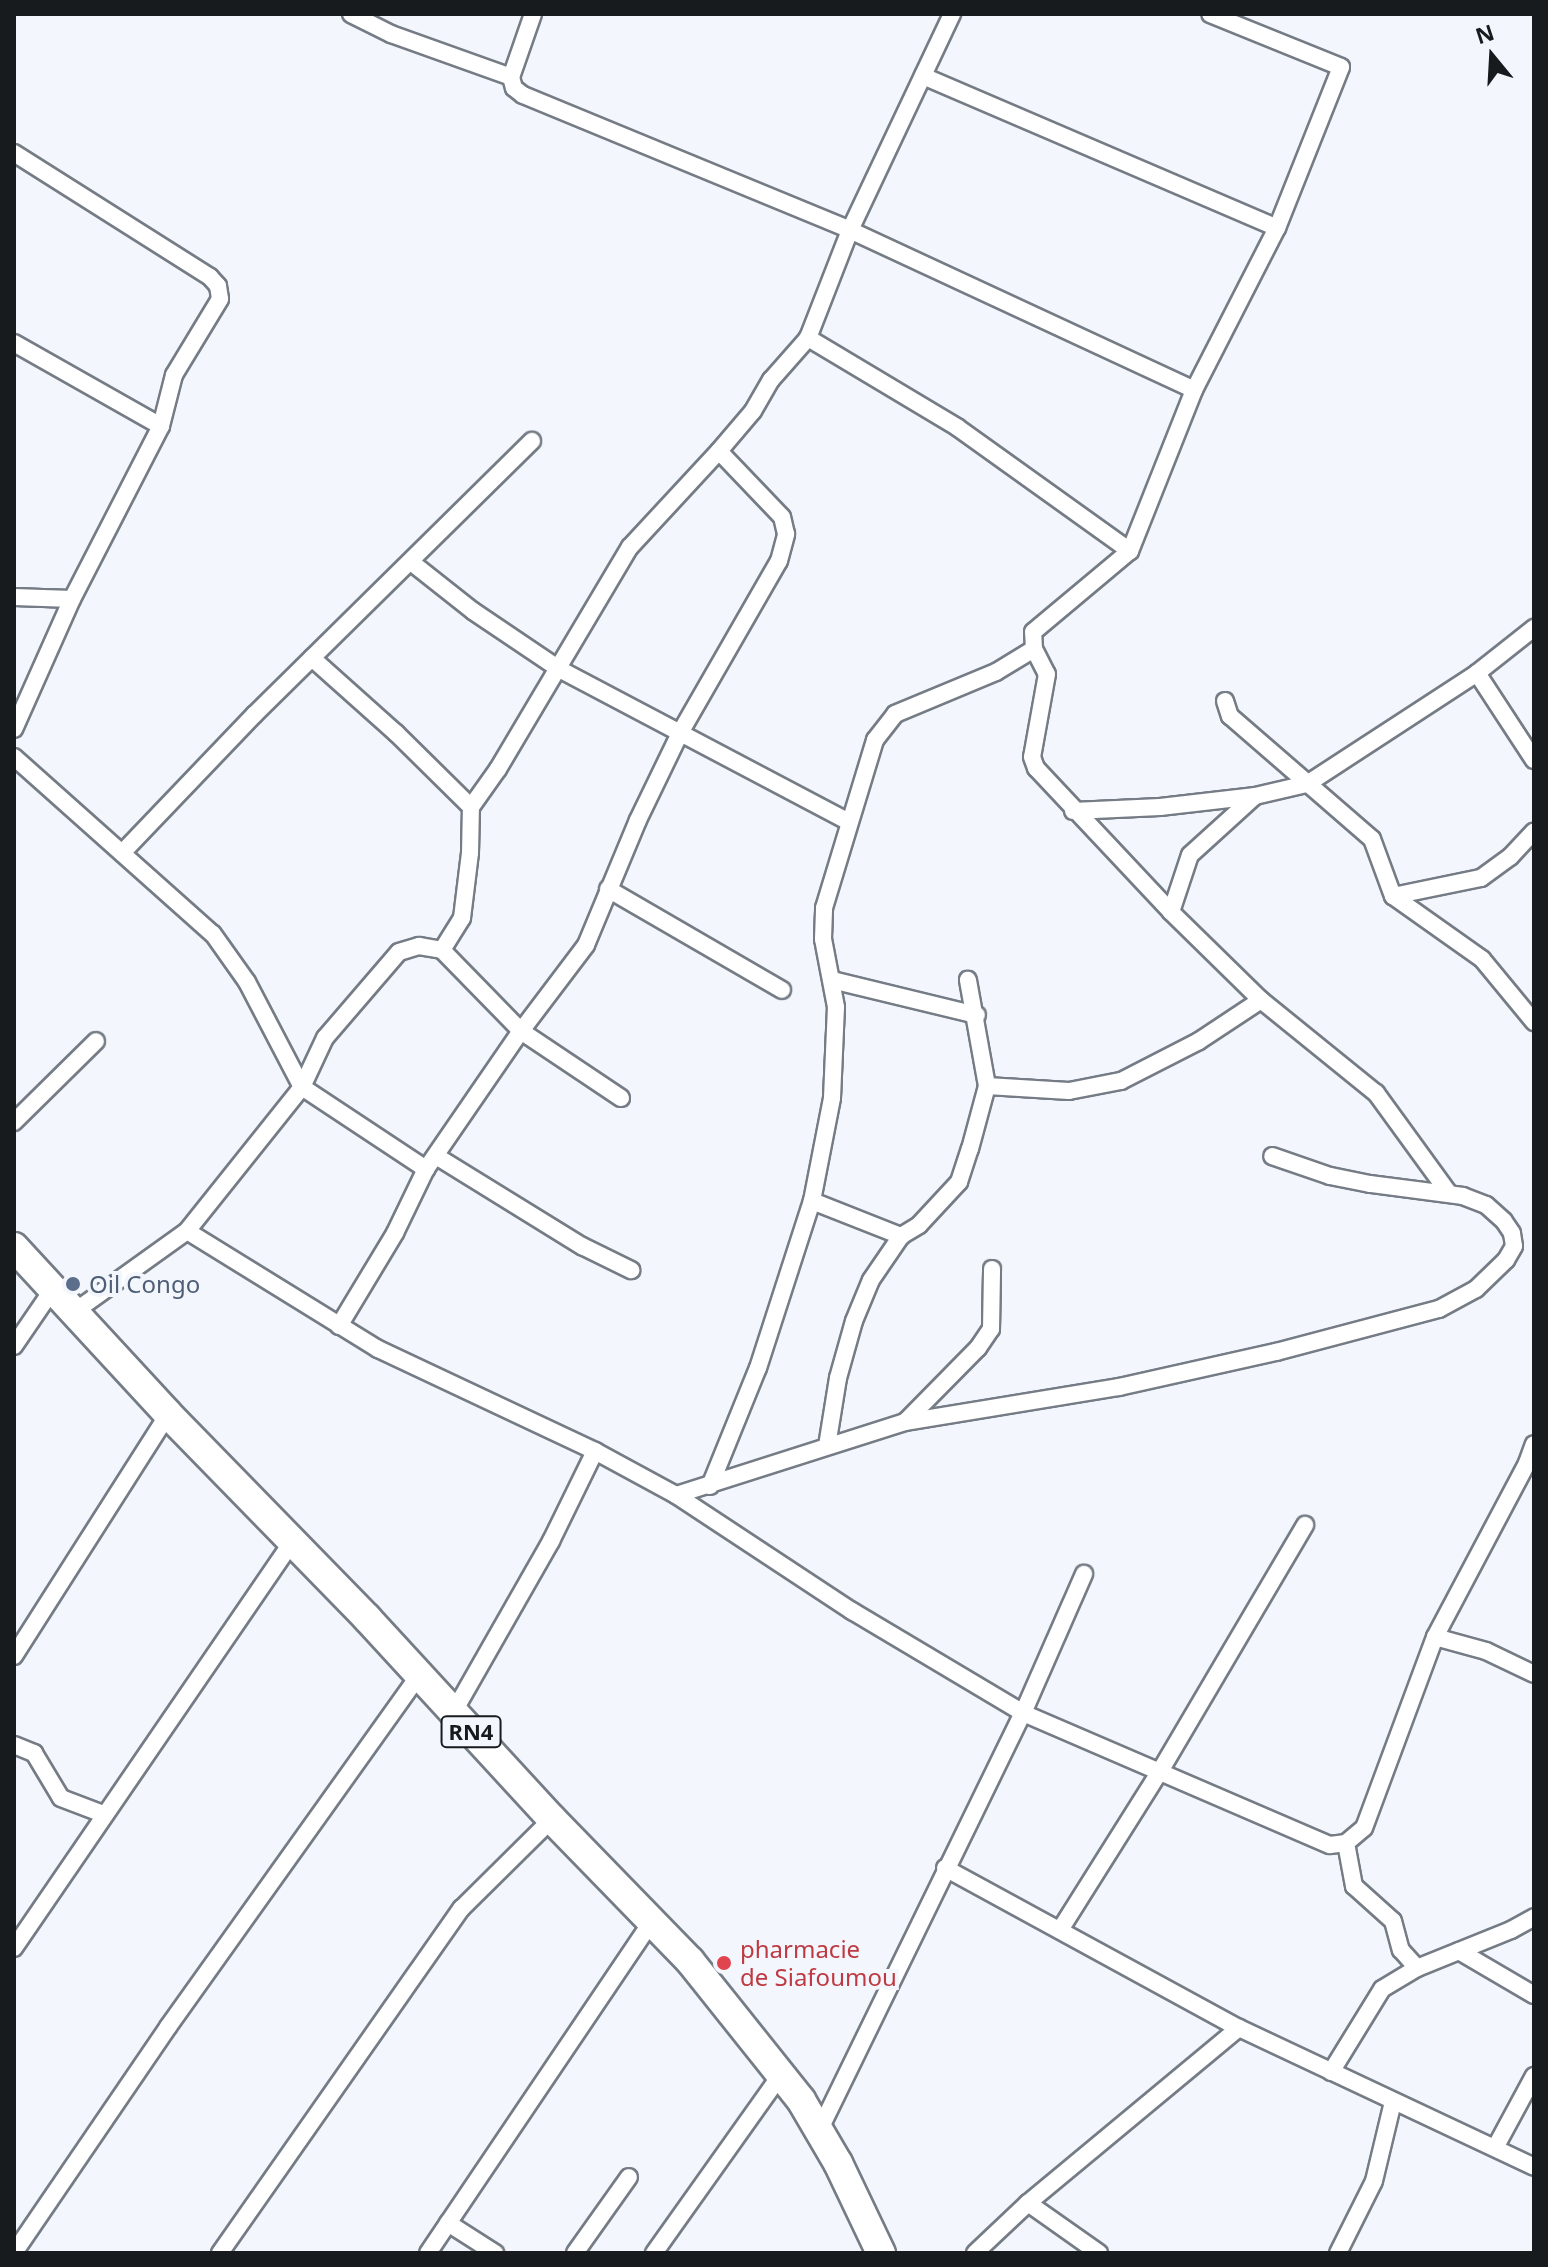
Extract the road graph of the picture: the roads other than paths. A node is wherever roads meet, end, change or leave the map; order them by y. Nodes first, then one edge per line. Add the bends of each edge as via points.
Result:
1 (351, 14) edge
2 (533, 14) edge
3 (952, 14) edge
4 (1210, 14) edge
5 (923, 76) junction
6 (511, 77) junction
7 (14, 153) edge
8 (1277, 228) junction
9 (850, 230) junction
10 (808, 338) junction
11 (14, 343) edge
12 (1194, 390) junction
13 (161, 426) junction
14 (532, 441) dead end
15 (719, 451) junction
16 (1130, 551) junction
17 (411, 562) junction
18 (14, 597) edge
19 (72, 599) junction
20 (1534, 628) edge
21 (1034, 649) junction
22 (312, 658) junction
23 (559, 669) junction
24 (1477, 673) junction
25 (1225, 701) dead end
26 (14, 729) edge
27 (680, 733) junction
28 (14, 759) edge
29 (1534, 760) edge
30 (1307, 784) junction
31 (1255, 796) junction
32 (471, 807) junction
33 (1073, 811) junction
34 (849, 822) junction
35 (1534, 831) edge
36 (122, 853) junction
37 (608, 889) junction
38 (1393, 896) junction
39 (1171, 912) junction
40 (442, 950) junction
41 (832, 980) junction
42 (968, 980) dead end
43 (782, 990) dead end
44 (1261, 1000) junction
45 (977, 1015) junction
46 (1534, 1022) edge
47 (521, 1031) junction
48 (96, 1041) dead end
49 (987, 1086) junction
50 (302, 1087) junction
51 (621, 1098) dead end
52 (14, 1122) edge
53 (1272, 1156) dead end
54 (431, 1163) junction
55 (1448, 1192) junction
56 (812, 1201) junction
57 (187, 1231) junction
58 (901, 1236) junction
59 (14, 1247) edge
60 (992, 1269) dead end
61 (631, 1270) dead end
62 (53, 1289) junction
63 (74, 1312) junction
64 (339, 1326) junction
65 (14, 1346) edge
66 (168, 1414) junction
67 (905, 1422) junction
68 (1534, 1444) edge
69 (827, 1446) junction
70 (595, 1451) junction
71 (1531, 1465) edge
72 (710, 1486) junction
73 (676, 1495) junction
74 (1305, 1525) dead end
75 (291, 1543) junction
76 (1084, 1574) dead end
77 (1435, 1637) junction
78 (14, 1656) edge
79 (1534, 1674) edge
80 (419, 1675) junction
81 (453, 1713) junction
82 (1023, 1713) junction
83 (14, 1745) edge
84 (1159, 1773) junction
85 (103, 1814) junction
86 (552, 1819) junction
87 (1346, 1843) junction
88 (945, 1868) junction
89 (1534, 1917) edge
90 (651, 1922) junction
91 (1060, 1930) junction
92 (14, 1948) edge
93 (1459, 1951) junction
94 (1417, 1968) junction
95 (1534, 1995) edge
96 (1239, 2028) junction
97 (1331, 2072) junction
98 (782, 2073) junction
99 (1534, 2076) edge
100 (1393, 2102) junction
101 (819, 2131) junction
102 (1495, 2148) junction
103 (1534, 2167) edge
104 (629, 2177) dead end
105 (1028, 2203) junction
106 (448, 2223) junction
107 (14, 2253) edge
108 (220, 2253) edge
109 (428, 2253) edge
110 (495, 2253) edge
111 (575, 2253) edge
112 (654, 2253) edge
113 (881, 2253) edge
114 (975, 2253) edge
115 (1099, 2253) edge
116 (1338, 2253) edge

1 - 6 street
2 - 6 street
3 - 5 street
4 - 8 street via 1341,67
5 - 8 street
5 - 9 street
6 - 9 street via 523,95
7 - 13 street via 218,286 215,311 174,375
8 - 12 street
9 - 10 street
9 - 12 street
10 - 15 street
10 - 16 street via 957,427
11 - 13 street
12 - 16 street
13 - 19 street
14 - 17 street
15 - 23 street via 630,547
15 - 27 street via 782,517 786,534 779,561
16 - 21 street via 1033,632
17 - 22 street
17 - 23 street
18 - 19 street
19 - 26 street
20 - 24 street
21 - 33 street via 1047,674 1032,757
21 - 34 street via 996,672 895,714 875,740
22 - 32 street
22 - 36 street
23 - 27 street
23 - 32 street
24 - 29 street
24 - 30 street
25 - 30 street via 1230,716
27 - 34 street
27 - 37 street
28 - 36 street
30 - 31 street
30 - 38 street via 1372,839
31 - 33 street
31 - 39 street via 1190,855
32 - 40 street via 462,918
33 - 39 street
34 - 41 street via 824,908 823,939
35 - 38 street via 1481,878
36 - 50 street via 213,934 247,982
37 - 43 street
37 - 47 street via 586,945
38 - 46 street via 1482,959
39 - 44 street
40 - 47 street
40 - 50 street via 419,946 399,952 325,1038
41 - 45 street
41 - 56 street via 832,1098
42 - 45 street
44 - 49 street via 1199,1041 1121,1081 1069,1091
44 - 55 street via 1376,1093
45 - 49 street
47 - 51 street
47 - 54 street
48 - 52 street
49 - 58 street via 959,1182 919,1225
50 - 54 street
50 - 57 street
53 - 55 street via 1330,1176
54 - 61 street
54 - 64 street
55 - 67 street via 1486,1205 1504,1221 1514,1246 1476,1289 1439,1309 1133,1384
56 - 58 street
56 - 72 street via 758,1368
57 - 63 street
57 - 64 street
58 - 69 street via 871,1280 854,1321
59 - 62 highway, RN4
60 - 67 street via 991,1329
62 - 63 highway, RN4
62 - 65 street
63 - 66 highway, RN4
64 - 70 street via 417,1369
66 - 75 highway, RN4
66 - 78 street
67 - 69 street
68 - 71 street
69 - 72 street
70 - 73 street
70 - 81 street via 551,1541
71 - 77 street
72 - 73 street
73 - 82 street via 852,1611
74 - 84 street
75 - 80 highway, RN4
75 - 85 street
76 - 82 street
77 - 79 street via 1486,1651
77 - 87 street via 1364,1828
80 - 81 highway, RN4
80 - 107 street
81 - 86 highway, RN4
82 - 84 street
82 - 88 street
83 - 85 street via 34,1753 61,1798
84 - 87 street via 1330,1845
84 - 91 street
85 - 92 street
86 - 90 highway, RN4
86 - 108 street via 462,1908
87 - 94 street via 1354,1886 1393,1921 1401,1950
88 - 91 street
88 - 101 street
89 - 93 street
90 - 98 highway, RN4
90 - 106 street
91 - 96 street
93 - 94 street
93 - 95 street
94 - 97 street via 1382,1989
96 - 97 street
96 - 105 street
97 - 100 street
98 - 101 highway, RN4
98 - 112 street
99 - 102 street
100 - 102 street
100 - 116 street via 1374,2181
101 - 113 highway, RN4
102 - 103 street
104 - 111 street
105 - 114 street
105 - 115 street
106 - 109 street
106 - 110 street

